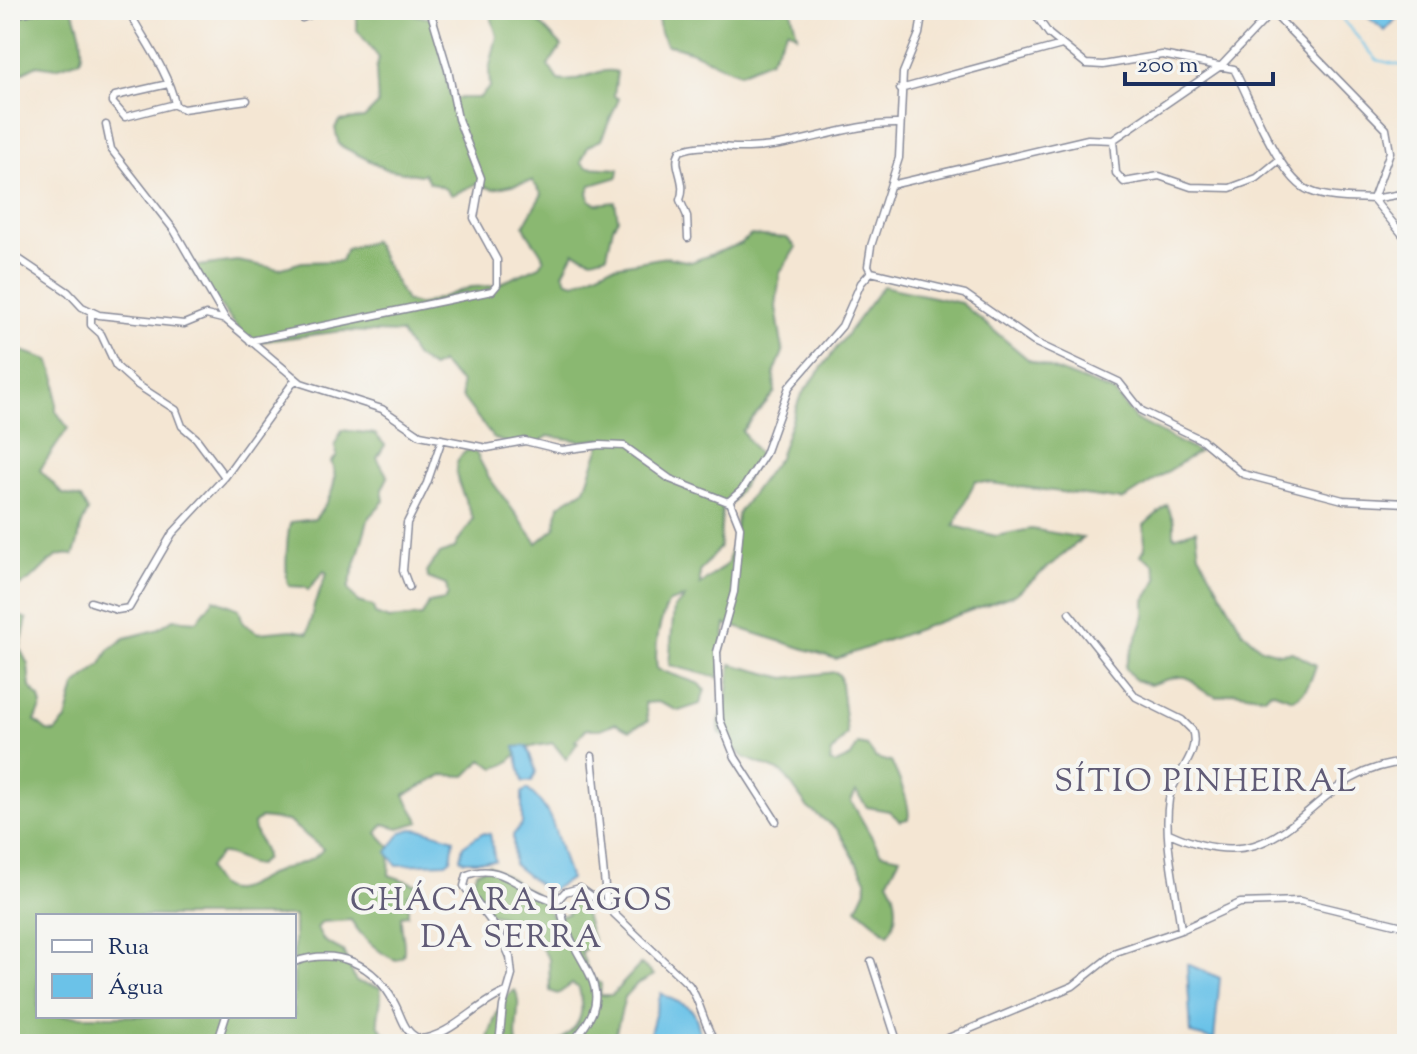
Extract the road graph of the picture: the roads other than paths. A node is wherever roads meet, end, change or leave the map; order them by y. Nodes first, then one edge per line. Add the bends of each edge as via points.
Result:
1 (39, 10) edge
2 (128, 10) edge
3 (292, 10) edge
4 (323, 10) edge
5 (430, 10) edge
6 (923, 10) edge
7 (1032, 10) edge
8 (10, 15) edge
9 (1062, 45) junction
10 (1222, 65) junction
11 (168, 84) junction
12 (900, 89) junction
13 (247, 100) dead end
14 (174, 105) junction
15 (898, 124) junction
16 (106, 125) dead end
17 (1113, 140) junction
18 (1279, 160) junction
19 (891, 185) junction
20 (1407, 193) edge
21 (1373, 199) junction
22 (688, 238) dead end
23 (1407, 240) edge
24 (10, 253) edge
25 (871, 272) junction
26 (91, 313) junction
27 (226, 320) junction
28 (1407, 338) edge
29 (250, 341) junction
30 (1400, 344) dead end
31 (295, 380) junction
32 (442, 439) junction
33 (225, 477) junction
34 (730, 502) junction
35 (1407, 503) edge
36 (409, 587) dead end
37 (91, 602) dead end
38 (1069, 613) dead end
39 (592, 756) dead end
40 (1407, 762) edge
41 (776, 821) dead end
42 (1169, 833) junction
43 (557, 901) junction
44 (607, 907) junction
45 (1407, 927) edge
46 (1181, 930) junction
47 (296, 961) edge
48 (871, 961) dead end
49 (506, 992) junction
50 (225, 1018) edge
51 (962, 1031) junction
52 (217, 1044) edge
53 (499, 1044) edge
54 (570, 1044) edge
55 (717, 1044) edge
56 (898, 1044) edge
57 (934, 1044) edge
58 (968, 1044) edge

1 - 8 street
2 - 11 street
3 - 4 street via 302,18
5 - 29 street via 458,119 481,178 474,218 497,260 497,285 492,291
6 - 12 street
7 - 9 street
9 - 10 street via 1092,66 1162,55
9 - 12 street
10 - 17 street
10 - 18 street via 1234,69
10 - 21 street via 1265,15 1277,17 1386,129 1390,152
11 - 14 street
11 - 14 street via 111,100 125,117
12 - 15 street
13 - 14 street via 183,109
15 - 19 street via 899,158
15 - 22 street via 766,147 700,146 680,151 676,160 685,187 680,200
16 - 27 street via 111,149 174,230
17 - 18 street via 1116,173 1124,182 1159,176 1191,187 1230,188 1257,178
17 - 19 street via 1088,139
18 - 21 street via 1311,192
19 - 25 street via 871,246
20 - 21 street
21 - 23 street
24 - 26 street
25 - 34 street via 842,326 783,396 765,454
25 - 35 street via 965,294 1034,342 1119,382 1142,411 1202,440 1243,474 1357,502
26 - 27 street via 165,323 188,324 210,315
26 - 33 street via 91,325 116,366 176,410 182,426
27 - 29 street
28 - 30 street
29 - 31 street
31 - 32 street via 387,411 415,432
31 - 33 street
32 - 34 street via 487,448 525,441 562,450 624,446 684,486
32 - 36 street via 407,523 403,571
33 - 37 street via 172,534 129,608
34 - 41 street via 740,527 734,592 717,652 720,720 735,757
38 - 42 street via 1136,697 1192,730 1194,747 1169,799
39 - 44 street
40 - 42 street via 1376,766 1356,776 1262,844 1211,849
42 - 46 street
43 - 44 street via 580,888
43 - 49 street via 496,871 471,873 463,880 507,948 512,975
43 - 54 street via 596,997 593,1017
44 - 55 street via 689,985
45 - 46 street via 1317,904 1281,901 1240,903
46 - 51 street via 1116,952 1073,986
47 - 49 street via 330,956 368,968 384,984 410,1033 420,1039 436,1035
48 - 56 street
49 - 53 street
50 - 52 street
51 - 57 street
51 - 58 street

